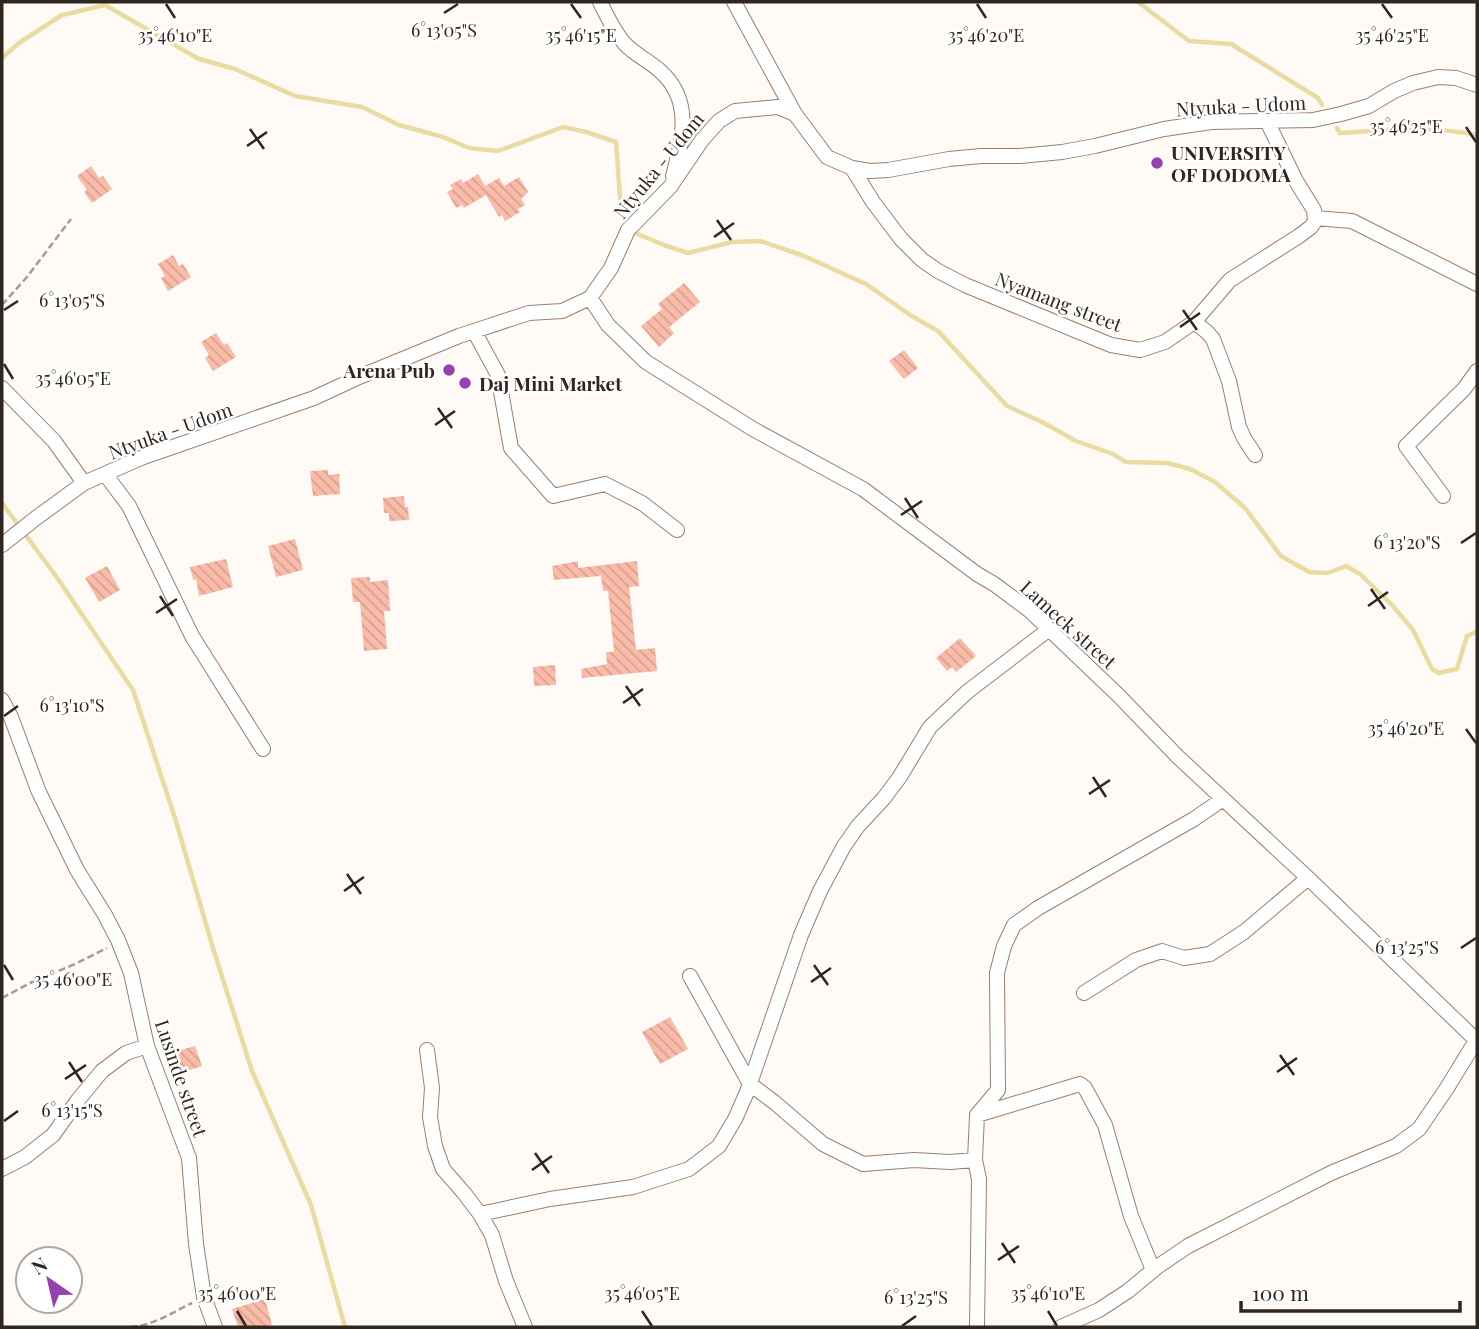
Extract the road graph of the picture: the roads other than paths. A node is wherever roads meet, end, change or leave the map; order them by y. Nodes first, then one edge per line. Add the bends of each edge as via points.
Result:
1 (600, 2) edge
2 (734, 2) edge
3 (1477, 85) edge
4 (795, 114) junction
5 (1267, 121) junction
6 (852, 168) junction
7 (670, 187) junction
8 (1315, 218) junction
9 (1477, 284) edge
10 (590, 298) junction
11 (1194, 323) junction
12 (474, 331) junction
13 (1477, 371) edge
14 (2, 387) edge
15 (1255, 455) dead end
16 (105, 474) junction
17 (84, 483) junction
18 (1443, 496) dead end
19 (677, 530) dead end
20 (2, 545) edge
21 (1048, 630) junction
22 (2, 700) edge
23 (262, 749) dead end
24 (1223, 799) junction
25 (1308, 878) junction
26 (690, 976) dead end
27 (1084, 993) dead end
28 (1477, 1039) edge
29 (147, 1046) junction
30 (427, 1050) dead end
31 (750, 1084) junction
32 (977, 1115) junction
33 (975, 1160) junction
34 (2, 1169) edge
35 (480, 1214) junction
36 (1153, 1270) junction
37 (212, 1323) edge
38 (525, 1327) edge
39 (977, 1327) edge
40 (1061, 1327) edge

1 - 7 street via 626,45 668,78 678,95 682,141
2 - 4 street
3 - 5 street, Ntyuka - Udom via 1438,77 1341,114
4 - 6 street, Ntyuka - Udom via 827,157
4 - 7 street, Ntyuka - Udom via 778,107 734,111 702,140
5 - 6 street, Ntyuka - Udom via 1164,129 1062,152 949,159 888,170
5 - 8 street
6 - 11 street, Nyamang street via 901,239 922,260 965,285 1111,345 1140,350 1165,342
7 - 10 street, Ntyuka - Udom via 628,230 611,268
8 - 9 street via 1352,221
8 - 11 street, Nyamang street via 1311,228 1230,280
10 - 12 street, Ntyuka - Udom via 562,311 529,313
10 - 21 street, Lameck street via 608,325 646,362 753,429 863,489 995,584
11 - 15 street via 1213,340 1229,381 1239,427
12 - 16 street, Ntyuka - Udom via 314,398
12 - 19 street via 498,375 512,447 553,496 605,484 642,503
13 - 18 street via 1406,446
14 - 17 street via 54,441
16 - 17 street, Ntyuka - Udom
16 - 23 street via 129,506 191,636
17 - 20 street, Ntyuka - Udom
21 - 24 street, Lameck street
21 - 31 street via 967,692 930,727 899,778 844,846 801,935
22 - 29 street, Lusinde street via 38,790 118,940 131,973
24 - 25 street, Lameck street
24 - 32 street via 1014,925 997,973 998,1090
25 - 27 street via 1210,954 1184,958 1162,951 1136,960
25 - 28 street, Lameck street
26 - 31 street
28 - 36 street via 1419,1129 1395,1146 1331,1173 1188,1246
29 - 34 street via 126,1053 102,1071 53,1135
29 - 37 street, Lusinde street via 189,1158 196,1244
30 - 35 street via 435,1146 443,1170
31 - 33 street via 822,1144 863,1164
31 - 35 street via 719,1146 689,1170 633,1187
32 - 33 street
32 - 36 street via 1080,1084 1085,1088 1105,1125 1131,1216
33 - 39 street via 979,1179
35 - 38 street
36 - 40 street via 1099,1310

